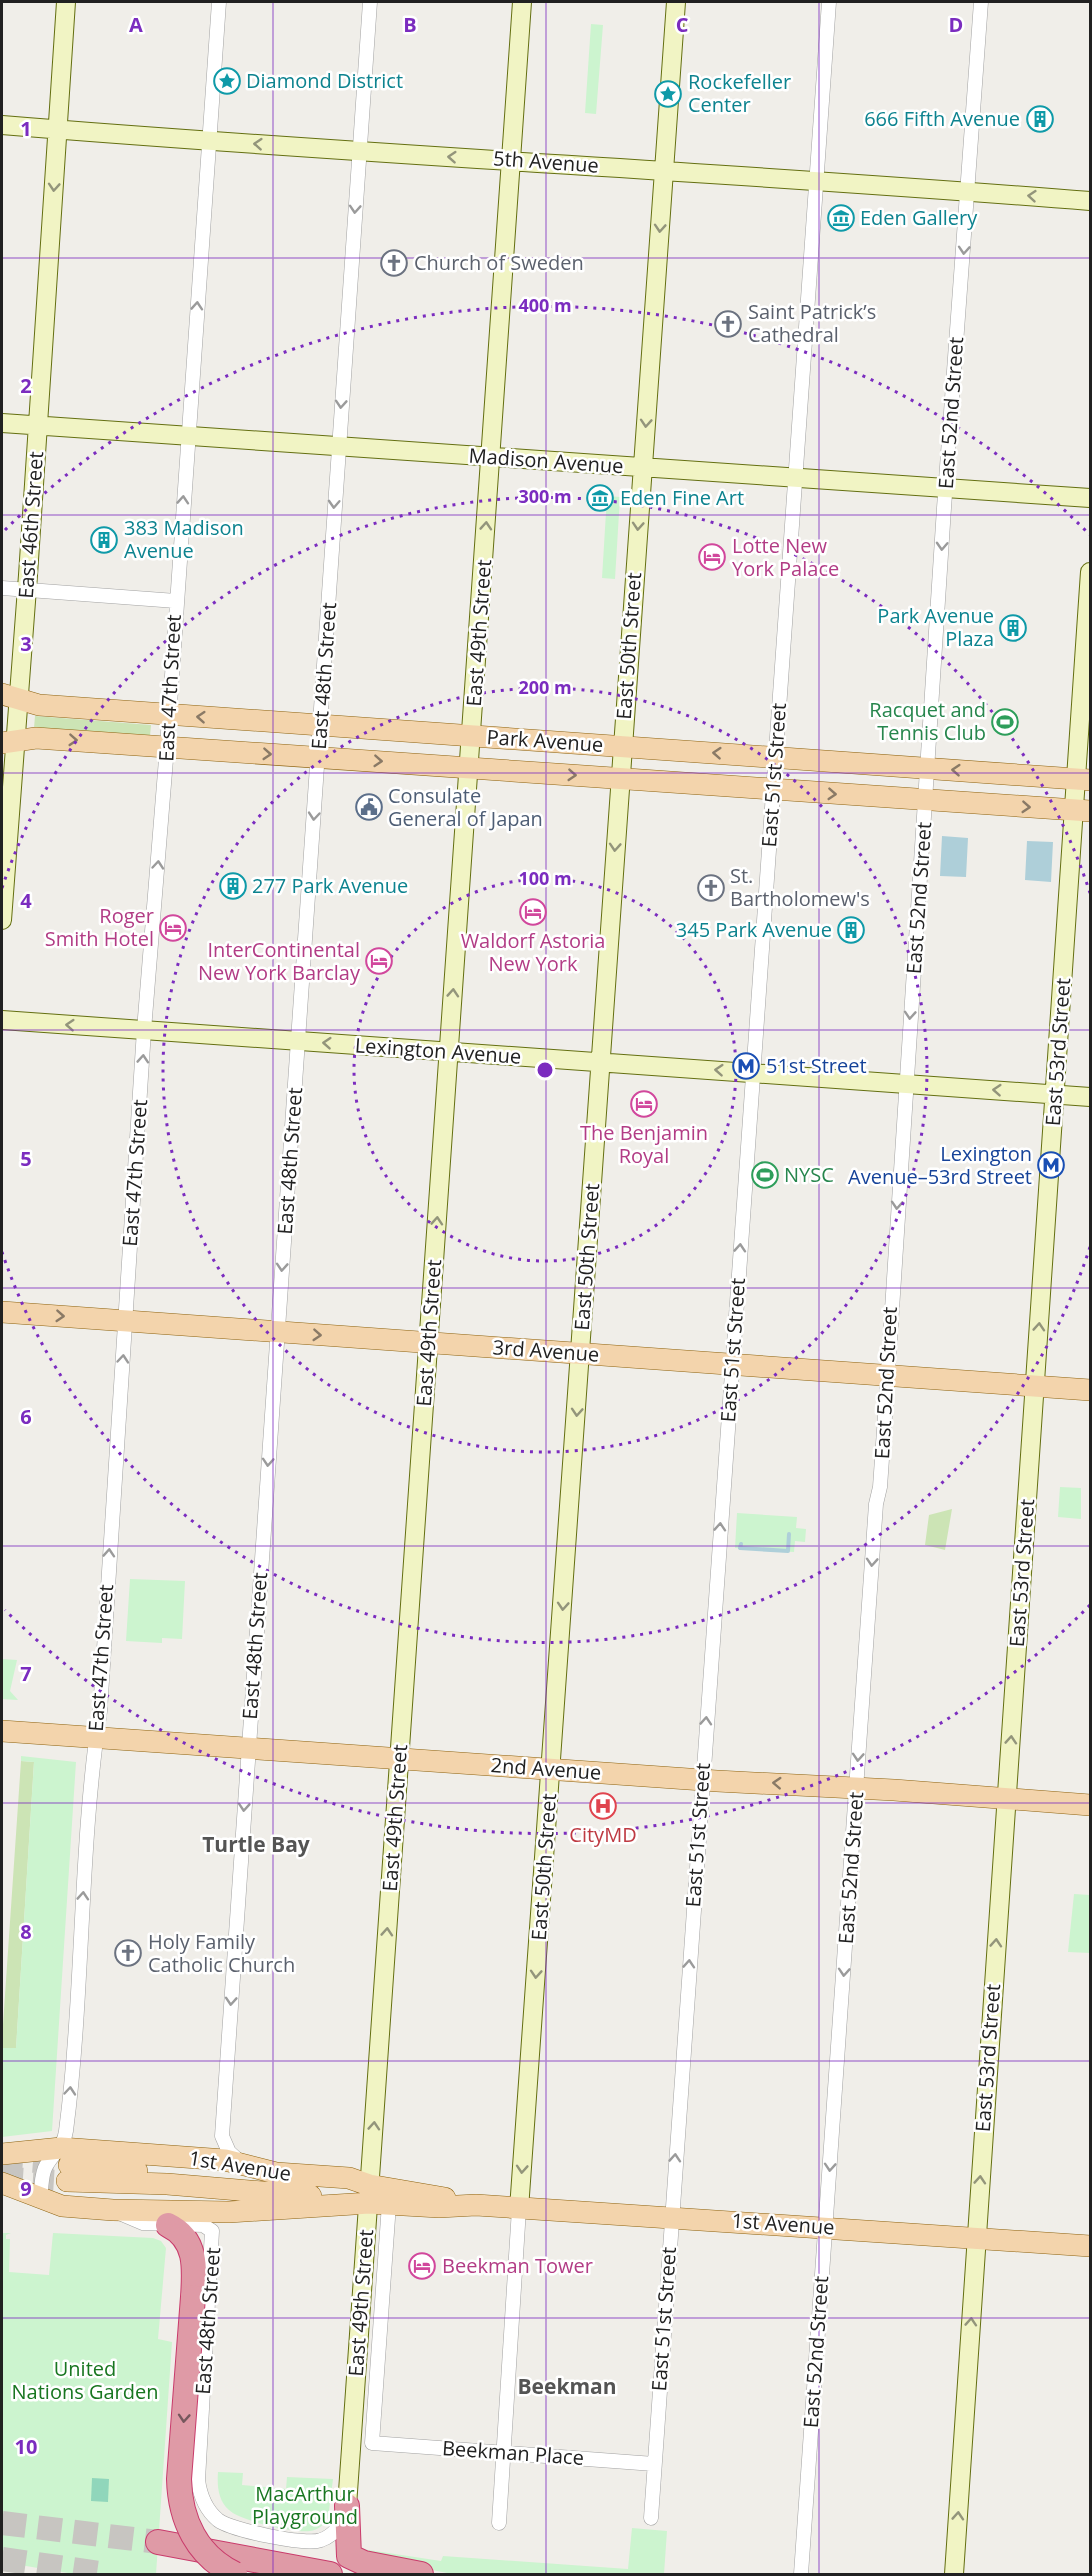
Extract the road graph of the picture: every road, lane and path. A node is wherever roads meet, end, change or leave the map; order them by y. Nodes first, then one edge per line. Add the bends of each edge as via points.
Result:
1 (66, 2) edge
2 (219, 2) edge
3 (370, 2) edge
4 (522, 2) edge
5 (676, 2) edge
6 (830, 2) edge
7 (981, 2) edge
8 (2, 124) edge
9 (58, 129) junction
10 (209, 141) junction
11 (359, 151) junction
12 (511, 160) junction
13 (664, 170) junction
14 (817, 181) junction
15 (968, 192) junction
16 (1090, 201) edge
17 (2, 423) edge
18 (38, 426) junction
19 (188, 435) junction
20 (338, 446) junction
21 (491, 457) junction
22 (642, 467) junction
23 (794, 478) junction
24 (945, 488) junction
25 (1090, 498) edge
26 (1090, 572) edge
27 (2, 588) edge
28 (27, 590) junction
29 (176, 601) junction
30 (10, 697) edge
31 (169, 715) junction
32 (322, 725) junction
33 (472, 736) junction
34 (8, 742) edge
35 (167, 747) junction
36 (622, 747) junction
37 (776, 757) junction
38 (319, 758) junction
39 (470, 768) junction
40 (929, 768) junction
41 (620, 778) junction
42 (1084, 779) edge
43 (773, 789) junction
44 (926, 800) junction
45 (1083, 811) edge
46 (2, 920) edge
47 (2, 1020) edge
48 (144, 1030) junction
49 (299, 1041) junction
50 (448, 1051) junction
51 (601, 1062) junction
52 (753, 1072) junction
53 (905, 1083) junction
54 (1056, 1094) junction
55 (1090, 1097) edge
56 (2, 1312) edge
57 (126, 1321) junction
58 (277, 1332) junction
59 (428, 1343) junction
60 (581, 1353) junction
61 (732, 1364) junction
62 (887, 1375) junction
63 (1035, 1386) junction
64 (1090, 1390) edge
65 (2, 1731) edge
66 (96, 1737) junction
67 (248, 1748) junction
68 (399, 1758) junction
69 (551, 1769) junction
70 (702, 1779) junction
71 (856, 1787) junction
72 (1006, 1798) junction
73 (1090, 1805) edge
74 (2, 2154) edge
75 (242, 2163) junction
76 (66, 2165) junction
77 (2, 2183) edge
78 (40, 2197) junction
79 (376, 2197) junction
80 (519, 2209) junction
81 (113, 2210) junction
82 (671, 2217) junction
83 (168, 2225) junction
84 (824, 2227) junction
85 (976, 2238) junction
86 (1090, 2246) edge
87 (503, 2452) junction
88 (654, 2464) junction
89 (347, 2506) junction
90 (651, 2518) dead end
91 (499, 2523) dead end
92 (158, 2542) tunnel mouth
93 (235, 2574) edge
94 (330, 2574) edge
95 (421, 2574) edge
96 (801, 2574) edge
97 (954, 2574) edge

1 - 9 main road, East 46th Street
2 - 10 street, East 47th Street
3 - 11 street, East 48th Street
4 - 12 main road, East 49th Street
5 - 13 main road, East 50th Street
6 - 14 street, East 51st Street
7 - 15 street, East 52nd Street
8 - 9 main road, 5th Avenue
9 - 10 main road, 5th Avenue
9 -> 18 main road, East 46th Street
11 -> 10 main road, 5th Avenue
19 -> 10 street, East 47th Street
12 -> 11 main road, 5th Avenue
11 -> 20 street, East 48th Street
12 - 13 main road, 5th Avenue
12 - 21 main road, East 49th Street
13 - 14 main road, 5th Avenue
13 -> 22 main road, East 50th Street
14 - 15 main road, 5th Avenue
14 - 23 street, East 51st Street
16 -> 15 main road, 5th Avenue
15 -> 24 street, East 52nd Street
17 - 18 main road, Madison Avenue
18 - 19 main road, Madison Avenue
18 - 28 main road, East 46th Street
19 - 20 main road, Madison Avenue
29 -> 19 street, East 47th Street
20 - 21 main road, Madison Avenue
20 -> 32 street, East 48th Street
21 - 22 main road, Madison Avenue
33 -> 21 main road, East 49th Street
22 - 23 main road, Madison Avenue
22 -> 36 main road, East 50th Street
23 - 24 main road, Madison Avenue
23 - 37 street, East 51st Street
24 - 25 main road, Madison Avenue
24 -> 40 street, East 52nd Street
26 - 42 main road, East 53rd Street
27 - 28 street
28 - 29 street
28 - 30 main road, East 46th Street
29 - 31 street, East 47th Street
30 - 31 main road, Park Avenue via 39,705
30 - 34 main road, East 46th Street
32 -> 31 main road, Park Avenue
31 - 35 street, East 47th Street
32 - 33 main road, Park Avenue
32 - 38 street, East 48th Street
33 - 36 main road, Park Avenue
33 - 39 main road, East 49th Street
34 -> 35 main road, Park Avenue via 36,738
34 - 46 main road, East 46th Street
35 -> 38 main road, Park Avenue
48 -> 35 street, East 47th Street
37 -> 36 main road, Park Avenue
36 - 41 main road, East 50th Street
37 - 40 main road, Park Avenue
37 - 43 street, East 51st Street
38 -> 39 main road, Park Avenue
38 -> 49 street, East 48th Street
39 -> 41 main road, Park Avenue
50 -> 39 main road, East 49th Street
42 -> 40 main road, Park Avenue
40 - 44 street, East 52nd Street
41 - 43 main road, Park Avenue
41 -> 51 main road, East 50th Street
42 - 45 main road, East 53rd Street
43 -> 44 main road, Park Avenue
43 - 52 street, East 51st Street
44 -> 45 main road, Park Avenue
44 -> 53 street, East 52nd Street
45 - 54 main road, East 53rd Street
48 -> 47 main road, Lexington Avenue
48 - 49 main road, Lexington Avenue
57 -> 48 street, East 47th Street
50 -> 49 main road, Lexington Avenue
49 -> 58 street, East 48th Street
50 - 51 main road, Lexington Avenue
59 -> 50 main road, East 49th Street
52 -> 51 main road, Lexington Avenue
51 - 60 main road, East 50th Street
52 - 53 main road, Lexington Avenue
61 -> 52 street, East 51st Street
54 -> 53 main road, Lexington Avenue
53 -> 62 street, East 52nd Street
54 - 55 main road, Lexington Avenue
63 -> 54 main road, East 53rd Street
56 -> 57 main road, 3rd Avenue
57 - 58 main road, 3rd Avenue
66 -> 57 street, East 47th Street
58 -> 59 main road, 3rd Avenue
58 -> 67 street, East 48th Street
59 - 60 main road, 3rd Avenue
59 - 68 main road, East 49th Street
60 - 61 main road, 3rd Avenue
60 -> 69 main road, East 50th Street
61 - 62 main road, 3rd Avenue
70 -> 61 street, East 51st Street
62 - 63 main road, 3rd Avenue
62 -> 71 street, East 52nd Street
63 - 64 main road, 3rd Avenue
72 -> 63 main road, East 53rd Street
65 - 66 main road, 2nd Avenue
66 - 67 main road, 2nd Avenue
76 -> 66 street, East 47th Street
67 - 68 main road, 2nd Avenue
67 -> 75 street, East 48th Street via 222,2136 229,2152
68 - 69 main road, 2nd Avenue
79 -> 68 main road, East 49th Street
69 - 70 main road, 2nd Avenue
69 -> 80 main road, East 50th Street
71 -> 70 main road, 2nd Avenue
82 -> 70 street, East 51st Street
71 - 72 main road, 2nd Avenue
71 -> 84 street, East 52nd Street
72 - 73 main road, 2nd Avenue
85 -> 72 main road, East 53rd Street
74 - 76 main road, 1st Avenue
75 - 76 main road, 1st Avenue via 225,2160
75 - 79 main road, 1st Avenue via 276,2174 349,2178
76 - 78 street, East 47th Street via 45,2168
76 - 79 main road via 167,2184
77 - 78 main road, 1st Avenue
78 - 81 main road, 1st Avenue via 62,2206
79 - 80 main road, 1st Avenue via 439,2207
79 - 81 main road, 1st Avenue via 229,2212
79 - 87 street, Beekman Place via 372,2443
79 - 89 main road, East 49th Street
80 - 82 main road, 1st Avenue
80 - 87 street, East 50th Street
81 - 83 street, East 48th Street via 135,2222
82 - 84 main road, 1st Avenue
82 - 88 street, East 51st Street
83 - 89 street, East 48th Street via 203,2225 213,2234 198,2480 205,2504 219,2521 244,2530 309,2542 320,2541 333,2532
83 -> 93 highway, bridge via 182,2233 190,2246 194,2267 180,2504 187,2526 201,2548
84 - 85 main road, 1st Avenue
84 - 96 street, East 52nd Street
85 - 86 main road, 1st Avenue
97 -> 85 main road, East 53rd Street
87 - 88 street, Beekman Place
87 - 91 street, East 50th Street
88 - 90 street, East 51st Street
89 - 95 highway via 349,2556 364,2563
92 - 94 highway

